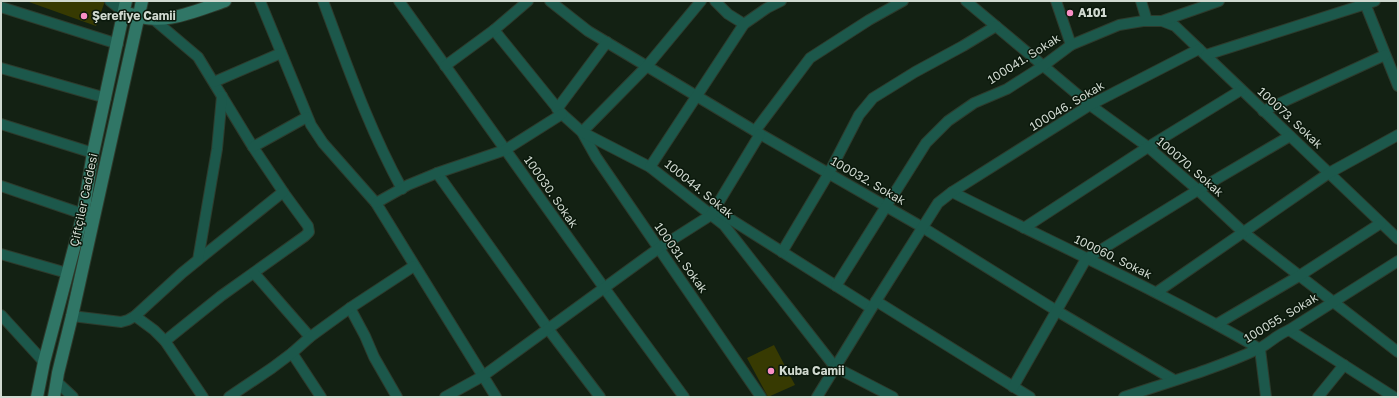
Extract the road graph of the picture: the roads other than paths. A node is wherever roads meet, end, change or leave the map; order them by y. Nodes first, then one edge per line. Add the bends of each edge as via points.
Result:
1 (110, 1) edge
2 (142, 1) edge
3 (225, 1) edge
4 (260, 1) edge
5 (323, 1) edge
6 (400, 1) edge
7 (528, 1) edge
8 (550, 1) edge
9 (701, 1) edge
10 (715, 1) edge
11 (781, 1) edge
12 (903, 1) edge
13 (1056, 1) edge
14 (1141, 1) edge
15 (1219, 1) edge
16 (1368, 2) edge
17 (970, 3) edge
18 (1205, 3) edge
19 (1, 6) edge
20 (125, 6) edge
21 (139, 18) junction
22 (152, 18) junction
23 (1147, 21) junction
24 (1162, 21) junction
25 (744, 24) junction
26 (996, 26) junction
27 (494, 30) junction
28 (607, 42) junction
29 (118, 44) junction
30 (1071, 46) junction
31 (1202, 52) junction
32 (281, 53) junction
33 (1386, 55) junction
34 (445, 66) junction
35 (647, 66) junction
36 (1043, 66) junction
37 (1, 68) edge
38 (214, 82) junction
39 (1398, 86) edge
40 (1241, 90) junction
41 (222, 96) junction
42 (697, 97) junction
43 (106, 98) junction
44 (1090, 105) junction
45 (560, 111) junction
46 (1263, 111) junction
47 (307, 117) junction
48 (1, 124) edge
49 (582, 132) junction
50 (758, 132) junction
51 (1398, 135) edge
52 (1290, 136) junction
53 (252, 147) junction
54 (1148, 147) junction
55 (505, 150) junction
56 (93, 153) junction
57 (650, 167) junction
58 (437, 173) junction
59 (829, 173) junction
60 (1329, 173) junction
61 (1, 186) edge
62 (402, 188) junction
63 (1198, 190) junction
64 (283, 192) junction
65 (952, 192) junction
66 (376, 203) junction
67 (886, 206) junction
68 (713, 212) junction
69 (83, 214) junction
70 (1381, 224) junction
71 (922, 227) junction
72 (1024, 228) junction
73 (1243, 232) junction
74 (1398, 239) edge
75 (659, 248) junction
76 (782, 252) junction
77 (1, 254) edge
78 (1086, 258) junction
79 (198, 260) junction
80 (1398, 261) edge
81 (414, 266) junction
82 (67, 273) junction
83 (254, 273) junction
84 (1299, 276) junction
85 (836, 286) junction
86 (605, 289) junction
87 (1157, 292) junction
88 (1334, 302) junction
89 (874, 305) junction
90 (350, 308) junction
91 (1057, 311) junction
92 (72, 316) junction
93 (135, 316) junction
94 (2, 319) edge
95 (1217, 324) junction
96 (549, 330) junction
97 (1289, 330) junction
98 (310, 337) junction
99 (164, 341) junction
100 (1260, 349) junction
101 (1398, 352) edge
102 (292, 353) junction
103 (44, 362) junction
104 (1344, 365) junction
105 (835, 367) junction
106 (483, 376) junction
107 (1174, 380) junction
108 (57, 382) junction
109 (1013, 387) junction
110 (198, 395) edge
111 (37, 397) edge
112 (54, 397) edge
113 (73, 397) edge
114 (228, 397) edge
115 (320, 397) edge
116 (397, 397) edge
117 (444, 397) edge
118 (496, 397) edge
119 (600, 397) edge
120 (684, 397) edge
121 (761, 397) edge
122 (817, 397) edge
123 (894, 397) edge
124 (1030, 397) edge
125 (1124, 397) edge
126 (1266, 397) edge
127 (1318, 397) edge
128 (1394, 397) edge

1 - 20 street
2 - 21 street, Çiftçiler Caddesi
3 - 22 street via 173,18
4 - 32 street
5 - 62 street via 361,103
6 - 34 street, 100030. Sokak
7 - 27 street
8 - 28 street, 100032. Sokak via 588,31
9 - 35 street
10 - 25 street via 728,14
11 - 25 street
12 - 50 street via 810,58
13 - 30 street
14 - 23 street
15 - 18 street, 100041. Sokak
16 - 31 street, 100046. Sokak
16 - 33 street
17 - 26 street, 100070. Sokak
18 - 24 street, 100041. Sokak
19 - 29 street
20 - 21 street
20 - 29 street, Çiftçiler Caddesi
21 - 22 street
21 - 92 street, Çiftçiler Caddesi
22 - 38 street via 198,57
23 - 24 street, 100041. Sokak
23 - 30 street, 100041. Sokak via 1119,24
24 - 31 street, 100073. Sokak via 1175,26
25 - 42 street
26 - 36 street, 100070. Sokak
26 - 59 street via 873,98 859,115
27 - 34 street
27 - 45 street, 100044. Sokak
28 - 35 street, 100032. Sokak
28 - 45 street
29 - 43 street, Çiftçiler Caddesi
30 - 36 street, 100041. Sokak
31 - 40 street, 100073. Sokak
31 - 44 street, 100046. Sokak
32 - 38 street
32 - 47 street
33 - 39 street
33 - 46 street
34 - 55 street, 100030. Sokak
35 - 42 street, 100032. Sokak
35 - 49 street
36 - 44 street, 100070. Sokak
36 - 67 street, 100041. Sokak via 1006,89 974,103 948,121 926,143
37 - 43 street
38 - 41 street
40 - 46 street, 100073. Sokak
40 - 54 street
41 - 53 street
41 - 79 street via 217,149
42 - 50 street, 100032. Sokak
42 - 57 street
43 - 56 street, Çiftçiler Caddesi
44 - 54 street, 100070. Sokak
44 - 65 street, 100046. Sokak
45 - 49 street, 100044. Sokak
45 - 55 street
46 - 52 street, 100073. Sokak
47 - 53 street
47 - 66 street via 323,143
48 - 56 street
49 - 57 street, 100044. Sokak
49 - 75 street, 100031. Sokak via 596,157
50 - 59 street, 100032. Sokak
50 - 68 street
51 - 60 street
52 - 60 street, 100073. Sokak
52 - 63 street
53 - 64 street
54 - 63 street, 100070. Sokak
54 - 72 street
55 - 58 street
55 - 86 street, 100030. Sokak
56 - 69 street, Çiftçiler Caddesi
57 - 68 street, 100044. Sokak
58 - 62 street
58 - 96 street
59 - 67 street, 100032. Sokak
59 - 76 street
60 - 70 street, 100073. Sokak
60 - 73 street
61 - 69 street
62 - 66 street
63 - 73 street, 100070. Sokak
63 - 78 street
64 - 79 street
64 - 83 street via 308,226 309,232
65 - 71 street, 100046. Sokak via 938,203
65 - 72 street, 100060. Sokak
66 - 81 street
67 - 71 street, 100032. Sokak
67 - 85 street, 100041. Sokak
68 - 75 street
68 - 76 street
68 - 105 street, 100044. Sokak
69 - 82 street, Çiftçiler Caddesi
70 - 74 street, 100073. Sokak
70 - 84 street
71 - 89 street, 100046. Sokak
71 - 91 street, 100032. Sokak
72 - 78 street, 100060. Sokak
73 - 84 street, 100070. Sokak
73 - 87 street
75 - 86 street
75 - 121 street, 100031. Sokak
76 - 85 street
77 - 82 street
78 - 87 street, 100060. Sokak
78 - 91 street
79 - 93 street
80 - 88 street, 100055. Sokak
81 - 90 street
81 - 106 street
82 - 103 street, Çiftçiler Caddesi
83 - 98 street
83 - 99 street
84 - 88 street, 100070. Sokak
84 - 95 street
85 - 89 street
86 - 96 street
86 - 120 street, 100030. Sokak
87 - 95 street, 100060. Sokak
88 - 97 street, 100055. Sokak
88 - 101 street, 100070. Sokak
89 - 105 street, 100046. Sokak
89 - 109 street
90 - 98 street
90 - 116 street
91 - 107 street, 100032. Sokak
91 - 109 street
92 - 93 street via 121,322
92 - 108 street, Çiftçiler Caddesi
93 - 99 street
94 - 103 street
95 - 100 street, 100060. Sokak
96 - 106 street
96 - 119 street
97 - 100 street, 100055. Sokak via 1280,333
97 - 104 street
98 - 102 street
99 - 110 street
100 - 107 street, 100055. Sokak
100 - 126 street
102 - 114 street
102 - 115 street
103 - 111 street, Çiftçiler Caddesi
104 - 127 street
104 - 128 street
105 - 122 street, 100046. Sokak
105 - 123 street, 100044. Sokak
106 - 117 street
106 - 118 street
107 - 125 street, 100055. Sokak
108 - 112 street, Çiftçiler Caddesi
108 - 113 street
109 - 124 street

